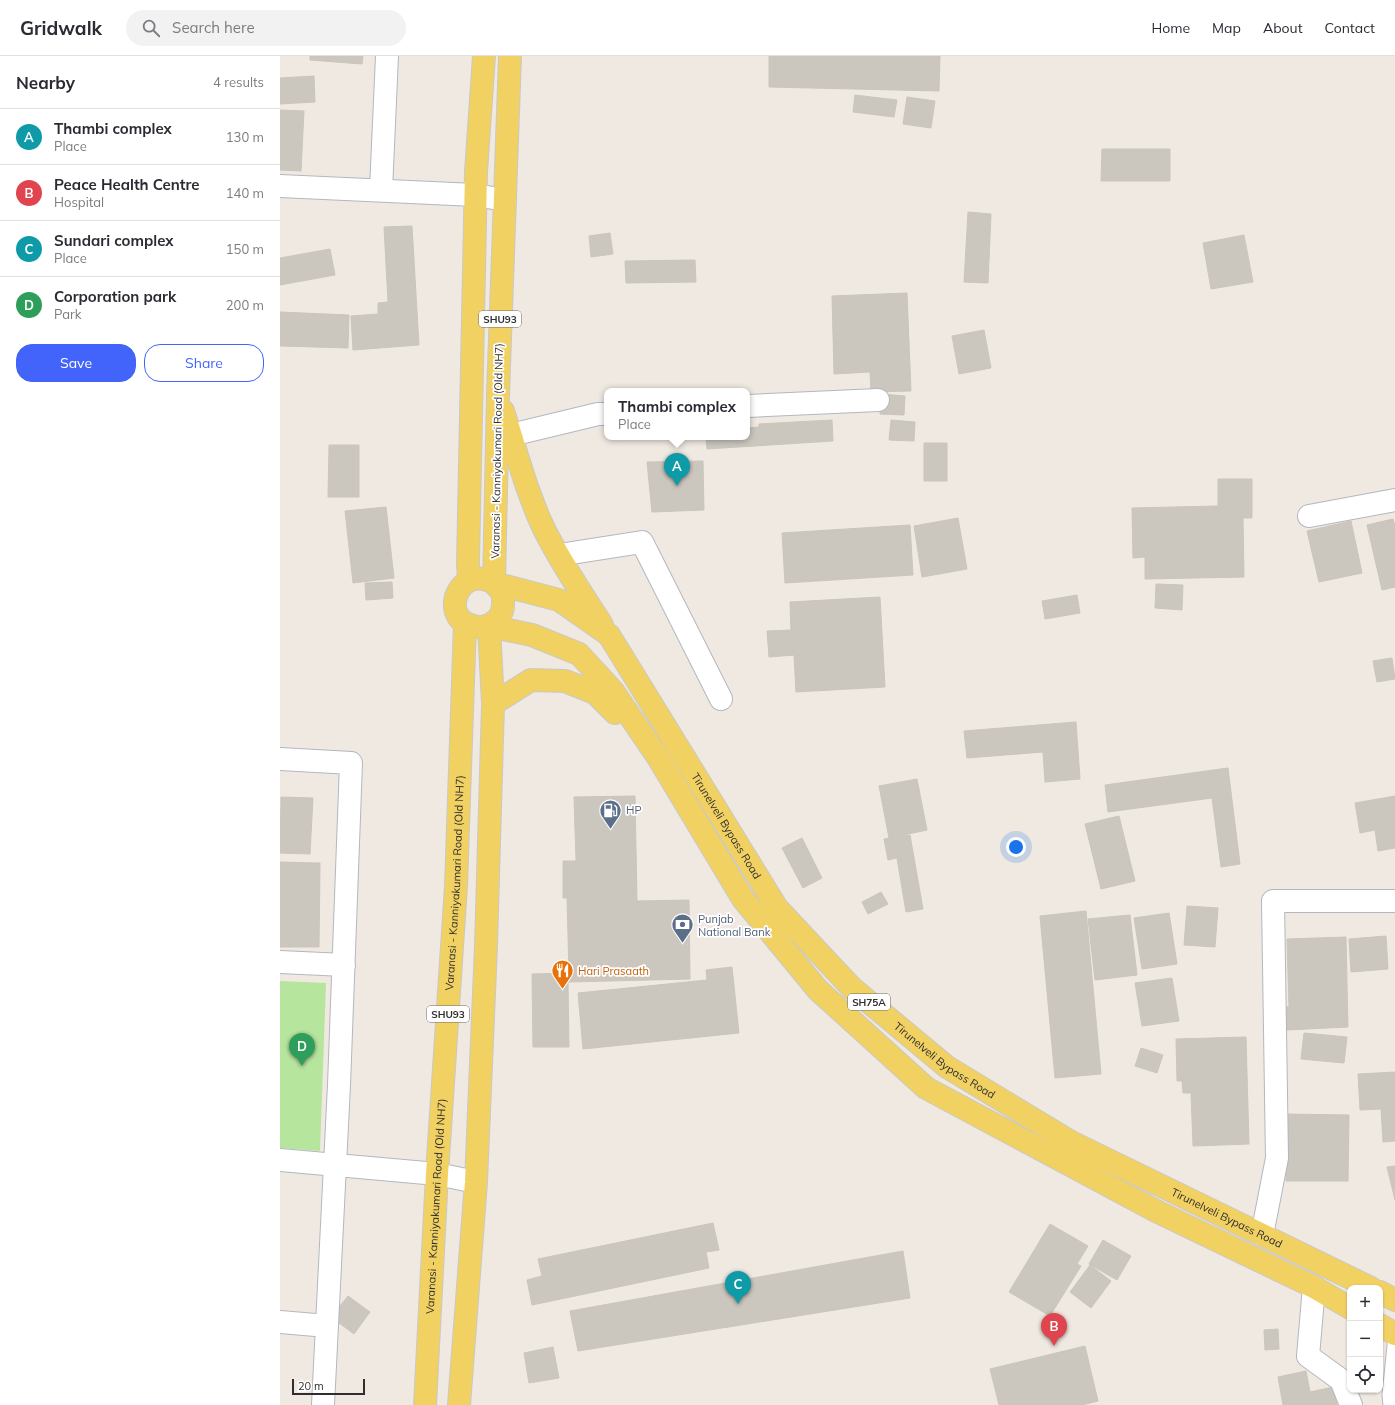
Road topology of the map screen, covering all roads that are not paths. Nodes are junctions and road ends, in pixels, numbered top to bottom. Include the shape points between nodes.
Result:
1 (387, 56) edge
2 (484, 56) edge
3 (510, 56) edge
4 (280, 186) edge
5 (381, 190) junction
6 (475, 195) junction
7 (505, 200) junction
8 (498, 395) junction
9 (878, 400) dead end
10 (750, 406) edge
11 (604, 414) edge
12 (511, 435) junction
13 (1395, 500) edge
14 (1309, 516) dead end
15 (559, 555) junction
16 (469, 580) junction
17 (494, 583) junction
18 (465, 623) junction
19 (489, 626) junction
20 (609, 635) junction
21 (721, 699) dead end
22 (493, 704) junction
23 (648, 744) junction
24 (280, 759) edge
25 (1395, 901) edge
26 (280, 962) edge
27 (344, 965) junction
28 (1082, 1159) junction
29 (280, 1160) edge
30 (335, 1164) junction
31 (437, 1174) junction
32 (476, 1182) junction
33 (1262, 1235) junction
34 (1365, 1285) edge
35 (1314, 1287) junction
36 (1383, 1294) edge
37 (1395, 1300) edge
38 (1347, 1306) edge
39 (280, 1322) edge
40 (327, 1326) junction
41 (1383, 1327) edge
42 (1395, 1335) edge
43 (323, 1405) edge
44 (425, 1405) edge
45 (460, 1405) edge
46 (1351, 1405) edge
47 (1390, 1405) edge

1 - 5 street
2 - 6 main road, SHU93
3 - 7 main road, Varanasi - Kanniyakumari Road (Old NH7) / SHU93
4 - 5 street
5 - 6 street
6 - 7 street
6 - 16 main road, SHU93
7 - 8 main road, Varanasi - Kanniyakumari Road (Old NH7) / SHU93
8 - 12 main road
8 - 17 main road, Varanasi - Kanniyakumari Road (Old NH7) / SHU93
9 - 10 street
11 - 12 street
12 - 15 main road via 525,482 544,528
13 - 14 street
15 - 20 main road
15 - 21 street via 642,542
16 - 17 main road via 482,578
16 - 18 main road via 460,587 454,600 457,615
17 - 19 main road, Varanasi - Kanniyakumari Road (Old NH7) / SHU93 via 502,593 503,608 498,620
17 - 20 main road, Tirunelveli Bypass Road / SH75A via 559,600
18 - 19 main road via 478,628
18 - 31 main road, Varanasi - Kanniyakumari Road (Old NH7) / SHU93 via 456,886
19 - 22 main road, SHU93
19 - 23 main road, Tirunelveli Bypass Road / SH75A via 532,635 579,654 613,691
20 - 28 main road, Tirunelveli Bypass Road / SH75A via 776,908 852,988 947,1067 1071,1142
22 - 23 main road via 531,680 565,681 595,693
22 - 32 main road, SHU93
23 - 28 main road, Tirunelveli Bypass Road / SH75A via 743,899 818,990 926,1088
24 - 27 street via 352,763
25 - 33 street via 1273,901 1277,1158
26 - 27 street
27 - 30 street
28 - 33 main road, Tirunelveli Bypass Road / SH75A
28 - 35 main road, Tirunelveli Bypass Road / SH75A via 1156,1211
29 - 30 street
30 - 31 street
30 - 40 street
31 - 32 street
31 - 44 main road, Varanasi - Kanniyakumari Road (Old NH7) / SHU93
32 - 45 main road, SHU93
33 - 34 main road, Tirunelveli Bypass Road / SH75A
35 - 38 main road, Tirunelveli Bypass Road / SH75A
35 - 46 street via 1308,1356 1341,1380
36 - 37 main road
39 - 40 street
40 - 43 street
41 - 42 main road
42 - 47 lane

